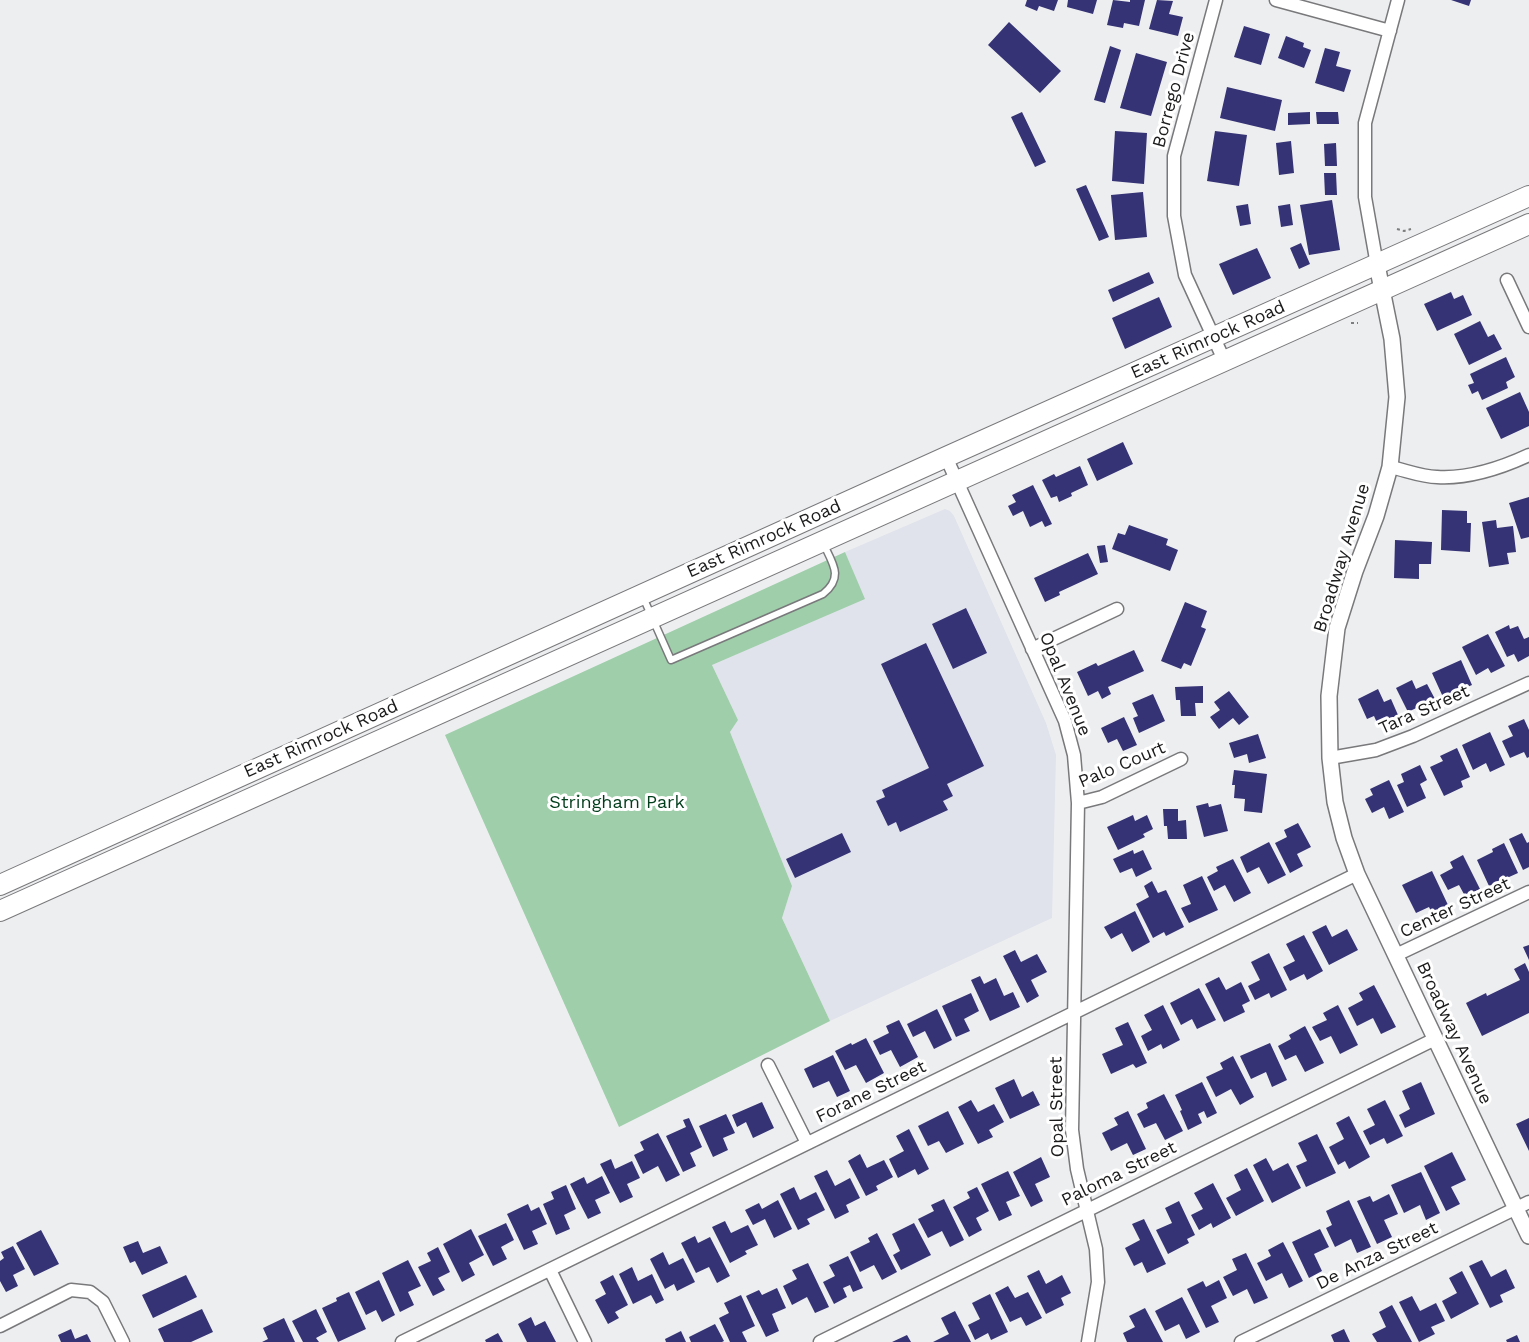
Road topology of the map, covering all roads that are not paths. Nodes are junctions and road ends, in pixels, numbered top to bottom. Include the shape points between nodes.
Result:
1 (1216, 0) edge
2 (1276, 0) edge
3 (1398, 0) edge
4 (1390, 31) junction
5 (1529, 196) edge
6 (1529, 224) edge
7 (1377, 265) junction
8 (1507, 280) dead end
9 (1382, 290) junction
10 (1529, 327) edge
11 (1213, 338) junction
12 (1224, 360) junction
13 (1529, 455) edge
14 (946, 457) junction
15 (1390, 467) junction
16 (957, 481) junction
17 (823, 542) junction
18 (642, 594) junction
19 (1117, 609) dead end
20 (653, 618) junction
21 (1032, 649) junction
22 (1529, 683) edge
23 (1330, 758) junction
24 (1181, 759) dead end
25 (1078, 804) junction
26 (1357, 874) junction
27 (0, 885) edge
28 (1529, 892) edge
29 (0, 911) edge
30 (1396, 955) junction
31 (1074, 1013) junction
32 (1435, 1039) junction
33 (768, 1065) dead end
34 (807, 1143) junction
35 (1522, 1205) edge
36 (1087, 1210) junction
37 (1529, 1236) edge
38 (550, 1270) junction
39 (0, 1326) edge
40 (123, 1342) edge
41 (402, 1342) edge
42 (585, 1342) edge
43 (820, 1342) edge
44 (1088, 1342) edge
45 (1241, 1342) edge

1 - 11 street, Borrego Drive via 1174,156 1174,216 1179,249 1185,275
2 - 4 street
3 - 4 street, Broadway Avenue
4 - 7 street, Broadway Avenue via 1365,123 1365,197
5 - 7 main road, East Rimrock Road
6 - 9 main road, East Rimrock Road
7 - 9 street, Broadway Avenue
7 - 11 main road, East Rimrock Road
8 - 10 street
9 - 12 main road, East Rimrock Road
9 - 15 street, Broadway Avenue via 1392,339 1397,398
11 - 12 street, Borrego Drive
11 - 14 main road, East Rimrock Road
12 - 16 main road, East Rimrock Road
13 - 15 street via 1504,466 1446,477
14 - 16 street, Opal Avenue
14 - 18 main road, East Rimrock Road
15 - 23 street, Broadway Avenue via 1337,628 1329,696
16 - 17 main road, East Rimrock Road
16 - 21 street, Opal Avenue
17 - 20 main road, East Rimrock Road
17 - 20 lane via 836,571 830,589 823,594 671,660
18 - 20 lane
18 - 27 main road, East Rimrock Road
19 - 21 street
20 - 29 main road, East Rimrock Road
21 - 25 street, Opal Avenue via 1065,721 1074,755
22 - 23 street, Tara Street via 1376,750
23 - 26 street, Broadway Avenue via 1337,811
24 - 25 street, Palo Court via 1102,797
25 - 31 street, Opal Avenue
26 - 30 street, Broadway Avenue
26 - 31 street, Forane Street
28 - 30 street, Center Street
30 - 32 street, Broadway Avenue
31 - 34 street, Forane Street
31 - 36 street, Opal Street via 1072,1130
32 - 35 street, Broadway Avenue
32 - 36 street, Paloma Street
33 - 34 street
34 - 38 street, Forane Street
35 - 37 street, Broadway Avenue
35 - 45 street, De Anza Street
36 - 43 street, Paloma Street
36 - 44 street, Opal Street via 1098,1281
38 - 41 street, Forane Street
38 - 42 street
39 - 40 street via 71,1290 90,1292 104,1302

